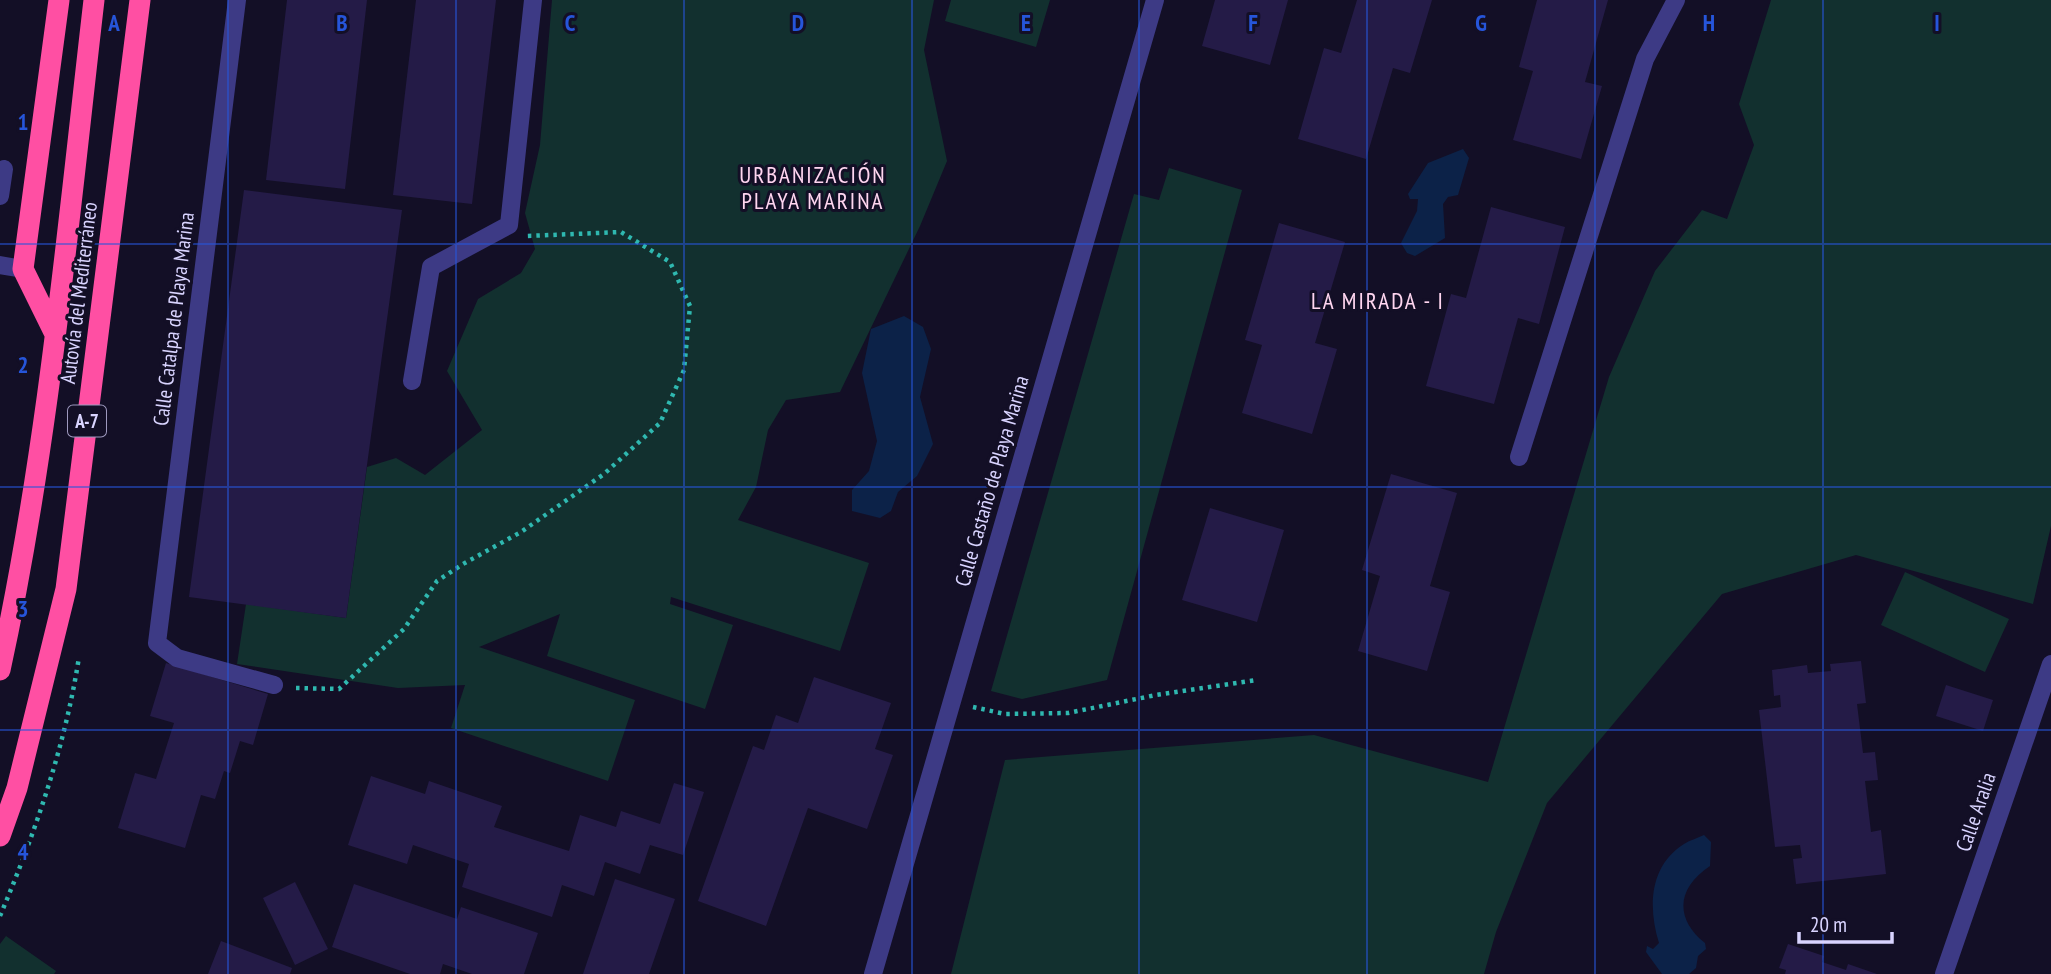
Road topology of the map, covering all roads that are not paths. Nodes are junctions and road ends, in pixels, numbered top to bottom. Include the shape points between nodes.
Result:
1 (59, 0) edge
2 (94, 0) edge
3 (140, 0) edge
4 (237, 0) edge
5 (533, 0) edge
6 (1155, 0) edge
7 (1676, 0) edge
8 (4, 169) dead end
9 (0, 196) edge
10 (0, 265) edge
11 (23, 269) junction
12 (55, 334) junction
13 (412, 381) dead end
14 (1520, 457) dead end
15 (2051, 664) edge
16 (0, 670) edge
17 (274, 685) road end
18 (0, 836) edge
19 (1955, 943) junction
20 (873, 974) edge
21 (1944, 974) edge
22 (1955, 974) edge

1 - 11 highway
2 - 12 highway, Autovía del Mediterráneo / A-7
3 - 18 highway, Autovía del Mediterráneo / A-7 via 66,589 17,788
4 - 17 street, Calle Catalpa de Playa Marina via 157,643 177,657
5 - 13 street via 509,225 431,267
6 - 20 street, Calle Castaño de Playa Marina
7 - 14 street via 1645,59
8 - 9 street
10 - 11 street
11 - 12 highway
12 - 16 highway, Autovía del Mediterráneo / A-7 via 20,577
15 - 19 street, Calle Aralia
19 - 21 street, Calle Aralia
19 - 22 street

